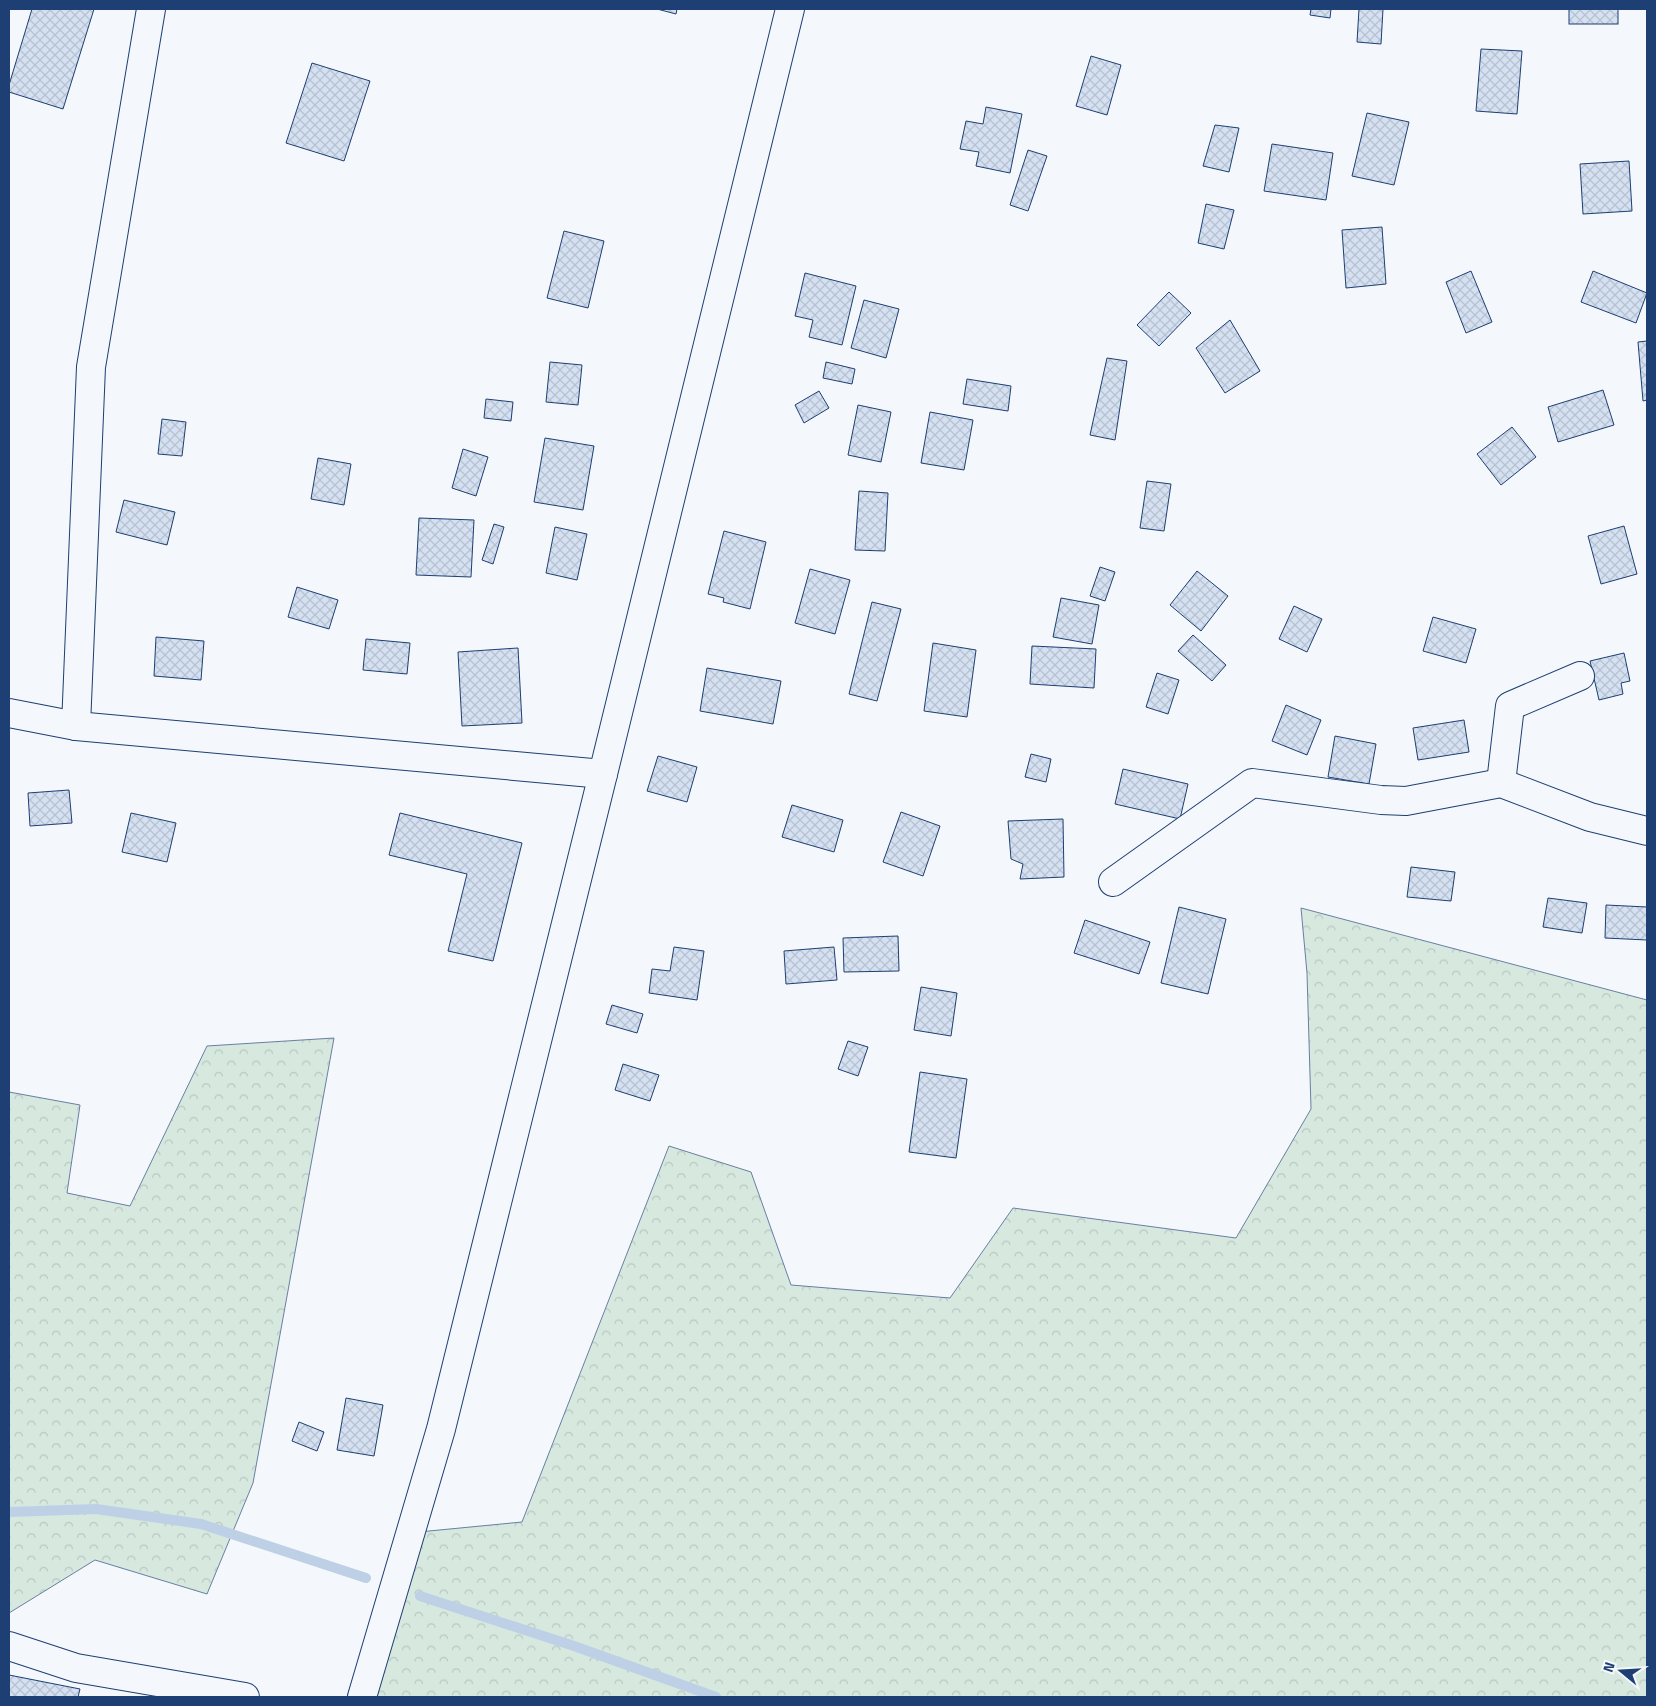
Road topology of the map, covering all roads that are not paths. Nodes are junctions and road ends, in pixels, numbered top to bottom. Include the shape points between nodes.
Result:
1 (151, 9) edge
2 (790, 9) edge
3 (1580, 676) dead end
4 (9, 713) edge
5 (76, 726) junction
6 (603, 774) junction
7 (1501, 783) junction
8 (1647, 831) edge
9 (1113, 882) dead end
10 (9, 1646) edge
11 (244, 1697) edge
12 (362, 1697) edge

1 - 5 street via 91,367
2 - 6 street
3 - 7 street via 1510,706
4 - 5 street
5 - 6 street
6 - 12 street via 441,1429
7 - 8 street via 1590,817
7 - 9 street via 1406,800 1381,800 1252,783
10 - 11 street via 76,1668

